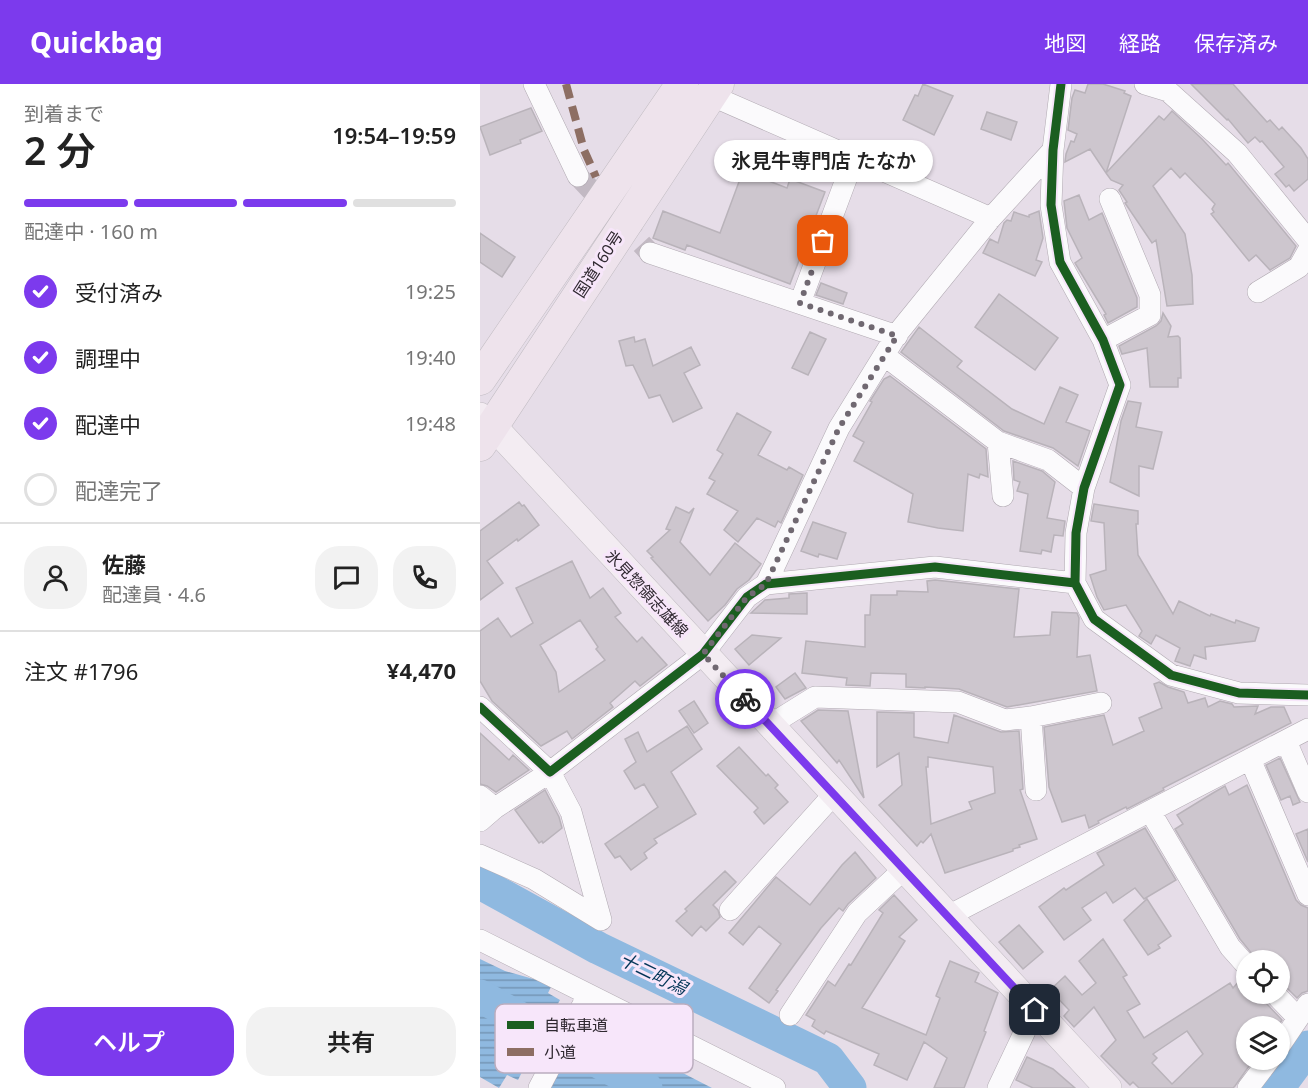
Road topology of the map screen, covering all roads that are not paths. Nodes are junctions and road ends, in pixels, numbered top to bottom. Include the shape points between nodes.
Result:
1 (534, 84) edge
2 (1061, 84) edge
3 (1145, 84) edge
4 (703, 88) edge
5 (1053, 150) junction
6 (854, 158) junction
7 (578, 177) tunnel mouth
8 (1110, 199) dead end
9 (991, 218) junction
10 (1308, 240) edge
11 (1308, 250) edge
12 (650, 253) tunnel mouth
13 (1258, 292) dead end
14 (800, 303) junction
15 (897, 336) junction
16 (1102, 340) junction
17 (885, 356) junction
18 (480, 379) edge
19 (484, 429) edge
20 (998, 442) junction
21 (1084, 488) junction
22 (1003, 496) dead end
23 (1075, 583) junction
24 (766, 584) junction
25 (703, 654) junction
26 (1308, 695) edge
27 (1101, 703) dead end
28 (480, 707) edge
29 (1031, 717) junction
30 (770, 725) junction
31 (1308, 729) edge
32 (1286, 741) junction
33 (1250, 759) junction
34 (550, 772) junction
35 (1036, 790) dead end
36 (1308, 792) edge
37 (834, 794) junction
38 (485, 808) edge
39 (1150, 811) junction
40 (480, 855) edge
41 (904, 869) junction
42 (1308, 895) edge
43 (730, 910) dead end
44 (948, 916) junction
45 (480, 940) edge
46 (1236, 953) edge
47 (588, 994) junction
48 (1290, 1003) edge
49 (583, 1004) edge
50 (609, 1004) edge
51 (1035, 1010) junction
52 (1303, 1011) edge
53 (790, 1015) dead end
54 (1290, 1030) edge
55 (693, 1045) edge
56 (1262, 1070) edge
57 (547, 1073) edge
58 (539, 1088) edge
59 (775, 1088) edge
60 (998, 1088) edge
61 (1108, 1088) edge
62 (1248, 1088) edge

1 - 7 street
2 - 5 street
3 - 10 street via 1168,91 1237,153
4 - 6 street
4 - 18 highway, 国道160号
4 - 19 highway, 国道160号
5 - 9 street
5 - 16 street via 1051,205 1060,262
6 - 9 street
6 - 14 street
8 - 16 street via 1150,295 1150,315
9 - 15 street
11 - 13 street via 1299,267
12 - 14 street
14 - 15 street
15 - 17 street
16 - 21 street via 1120,385
17 - 20 street
17 - 24 street via 839,428
19 - 25 main road, 氷見惣領志雄線
20 - 21 street via 1048,460
20 - 22 street
21 - 23 street via 1076,533
23 - 24 street via 935,567
23 - 26 street via 1094,619 1170,675 1239,693
24 - 25 street via 747,597
25 - 30 main road, 氷見惣領志雄線
25 - 34 street
27 - 29 street
28 - 34 street
29 - 30 street via 1005,720 958,702 815,697
29 - 35 street
30 - 37 main road, 氷見惣領志雄線
31 - 32 street
32 - 33 street
32 - 36 street
33 - 39 street
33 - 42 street
34 - 38 street
34 - 40 street via 571,812 601,920 534,879
37 - 41 main road, 氷見惣領志雄線
37 - 43 street
39 - 44 street
39 - 46 street
41 - 44 main road, 氷見惣領志雄線
41 - 53 street via 857,913
44 - 51 main road, 氷見惣領志雄線
45 - 47 street
47 - 49 street
47 - 50 street
48 - 52 street
51 - 60 street
51 - 61 main road, 氷見惣領志雄線
52 - 54 street
55 - 59 street
56 - 62 street
57 - 58 street

